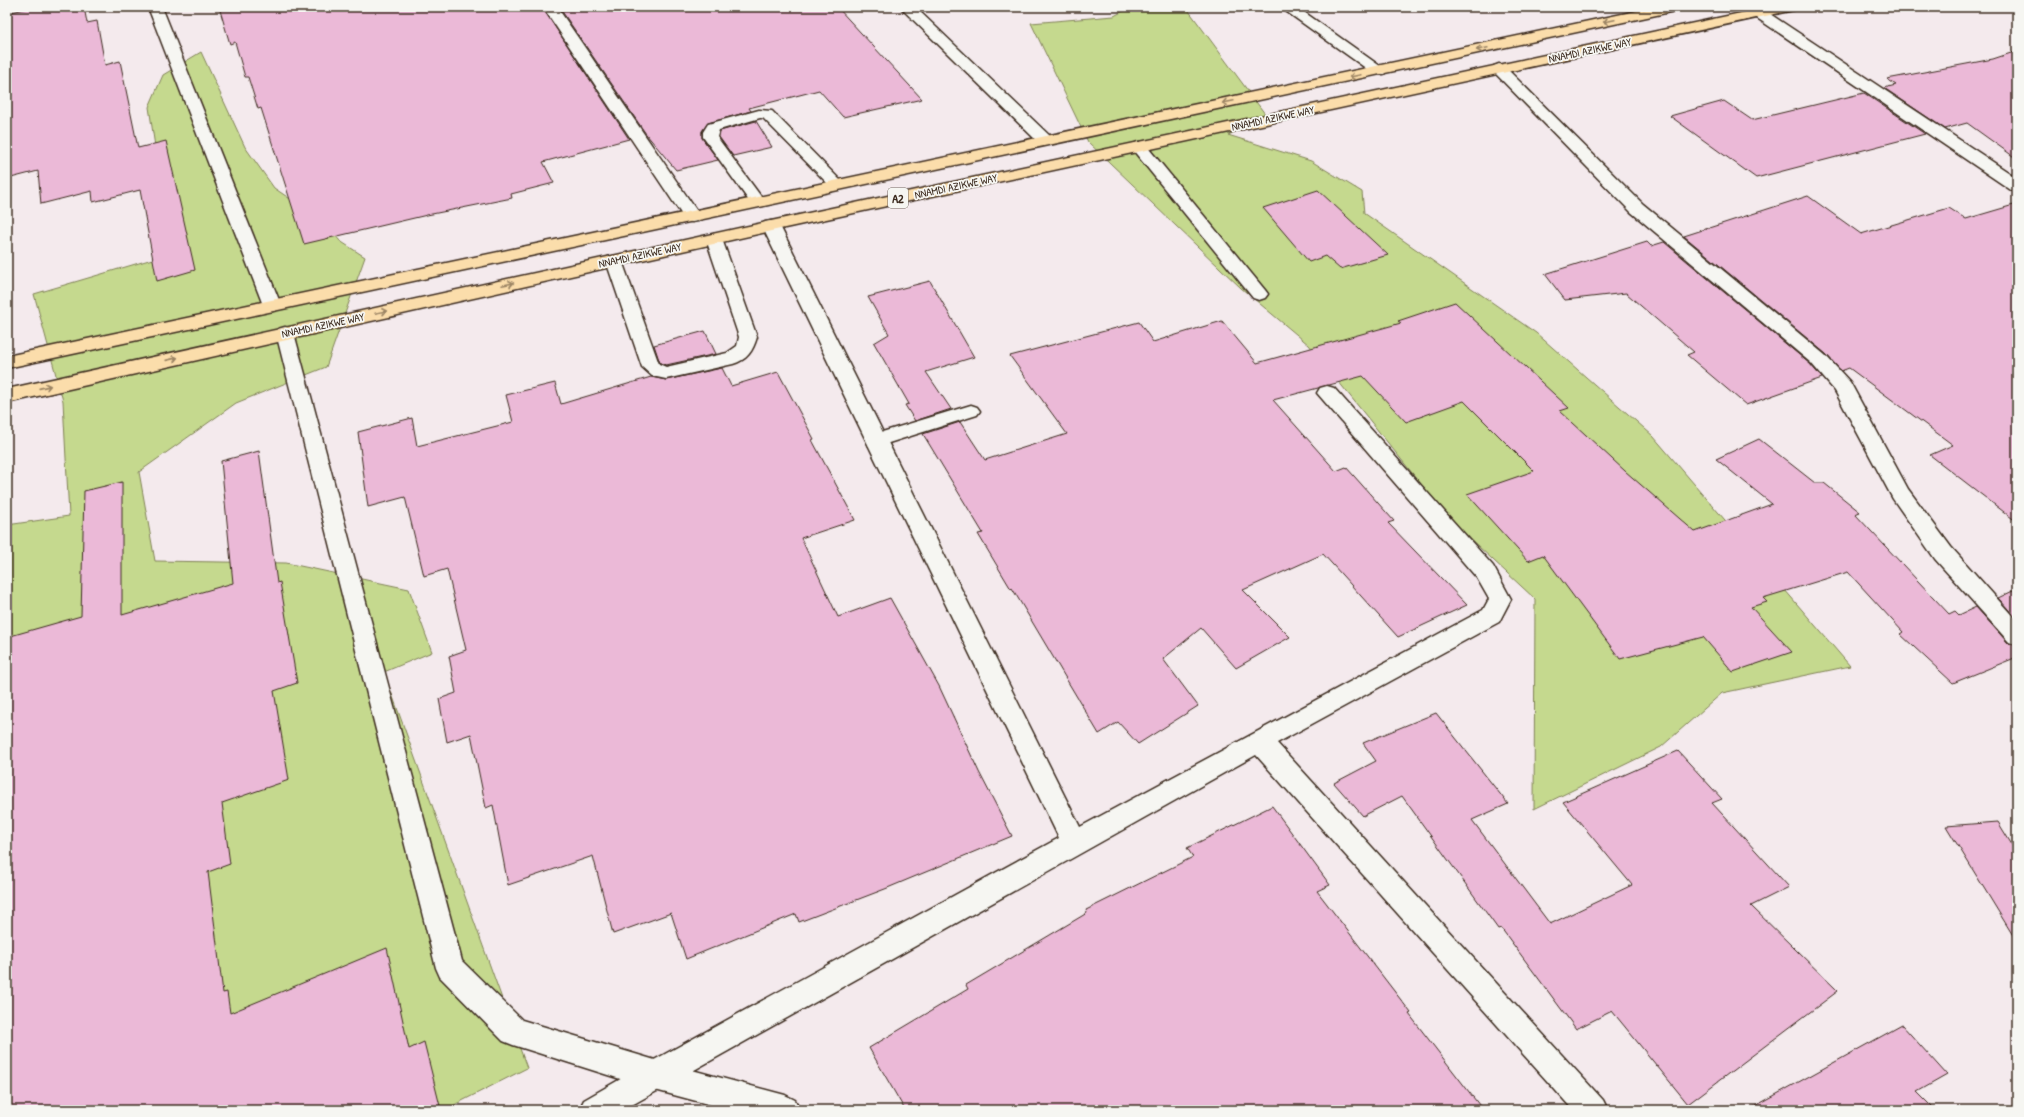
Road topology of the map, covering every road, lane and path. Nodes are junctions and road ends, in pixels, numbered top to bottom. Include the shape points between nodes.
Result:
1 (155, 7) edge
2 (550, 7) edge
3 (907, 7) edge
4 (1287, 7) edge
5 (1675, 7) edge
6 (1789, 7) edge
7 (1654, 9) edge
8 (1759, 13) junction
9 (1499, 69) junction
10 (1379, 71) junction
11 (1045, 140) junction
12 (1138, 147) junction
13 (836, 185) junction
14 (2017, 186) edge
15 (757, 202) junction
16 (692, 216) junction
17 (771, 226) junction
18 (714, 238) junction
19 (614, 261) junction
20 (1259, 294) dead end
21 (272, 305) junction
22 (285, 333) junction
23 (7, 362) edge
24 (1327, 393) dead end
25 (7, 396) edge
26 (971, 411) dead end
27 (876, 440) junction
28 (2017, 636) edge
29 (1259, 741) junction
30 (1074, 842) junction
31 (655, 1075) junction
32 (594, 1110) edge
33 (785, 1110) edge
34 (1593, 1110) edge

1 - 21 street
2 - 16 street
3 - 11 street
4 - 10 street
5 - 7 highway, NNAMDI AZIKWE WAY / A2
6 - 8 highway, NNAMDI AZIKWE WAY / A2
7 -> 10 highway, NNAMDI AZIKWE WAY / A2
8 - 9 highway, NNAMDI AZIKWE WAY / A2
8 - 14 street
9 - 12 highway, NNAMDI AZIKWE WAY / A2
9 - 28 street via 1637,208 1818,359 1843,387 1900,494 1943,553
10 -> 11 highway, NNAMDI AZIKWE WAY / A2
11 - 13 highway, NNAMDI AZIKWE WAY / A2
12 - 17 highway, NNAMDI AZIKWE WAY / A2
12 - 20 street
13 - 15 highway, NNAMDI AZIKWE WAY / A2
13 - 15 lane via 767,114 713,127 710,137
15 - 16 highway, NNAMDI AZIKWE WAY / A2
16 - 21 highway, NNAMDI AZIKWE WAY / A2
17 - 18 highway, NNAMDI AZIKWE WAY / A2
17 - 27 street
18 - 19 highway, NNAMDI AZIKWE WAY / A2
18 - 19 lane via 748,337 745,349 733,358 674,371 658,372 651,367
22 -> 19 highway, NNAMDI AZIKWE WAY / A2
21 - 23 highway, NNAMDI AZIKWE WAY / A2
25 -> 22 highway, NNAMDI AZIKWE WAY / A2
22 - 31 street via 450,968 513,1031
24 - 29 street via 1485,572 1500,599 1491,616
26 - 27 lane
27 - 30 street
29 - 30 street
29 - 34 street
30 - 31 street
31 - 32 street
31 - 33 street

